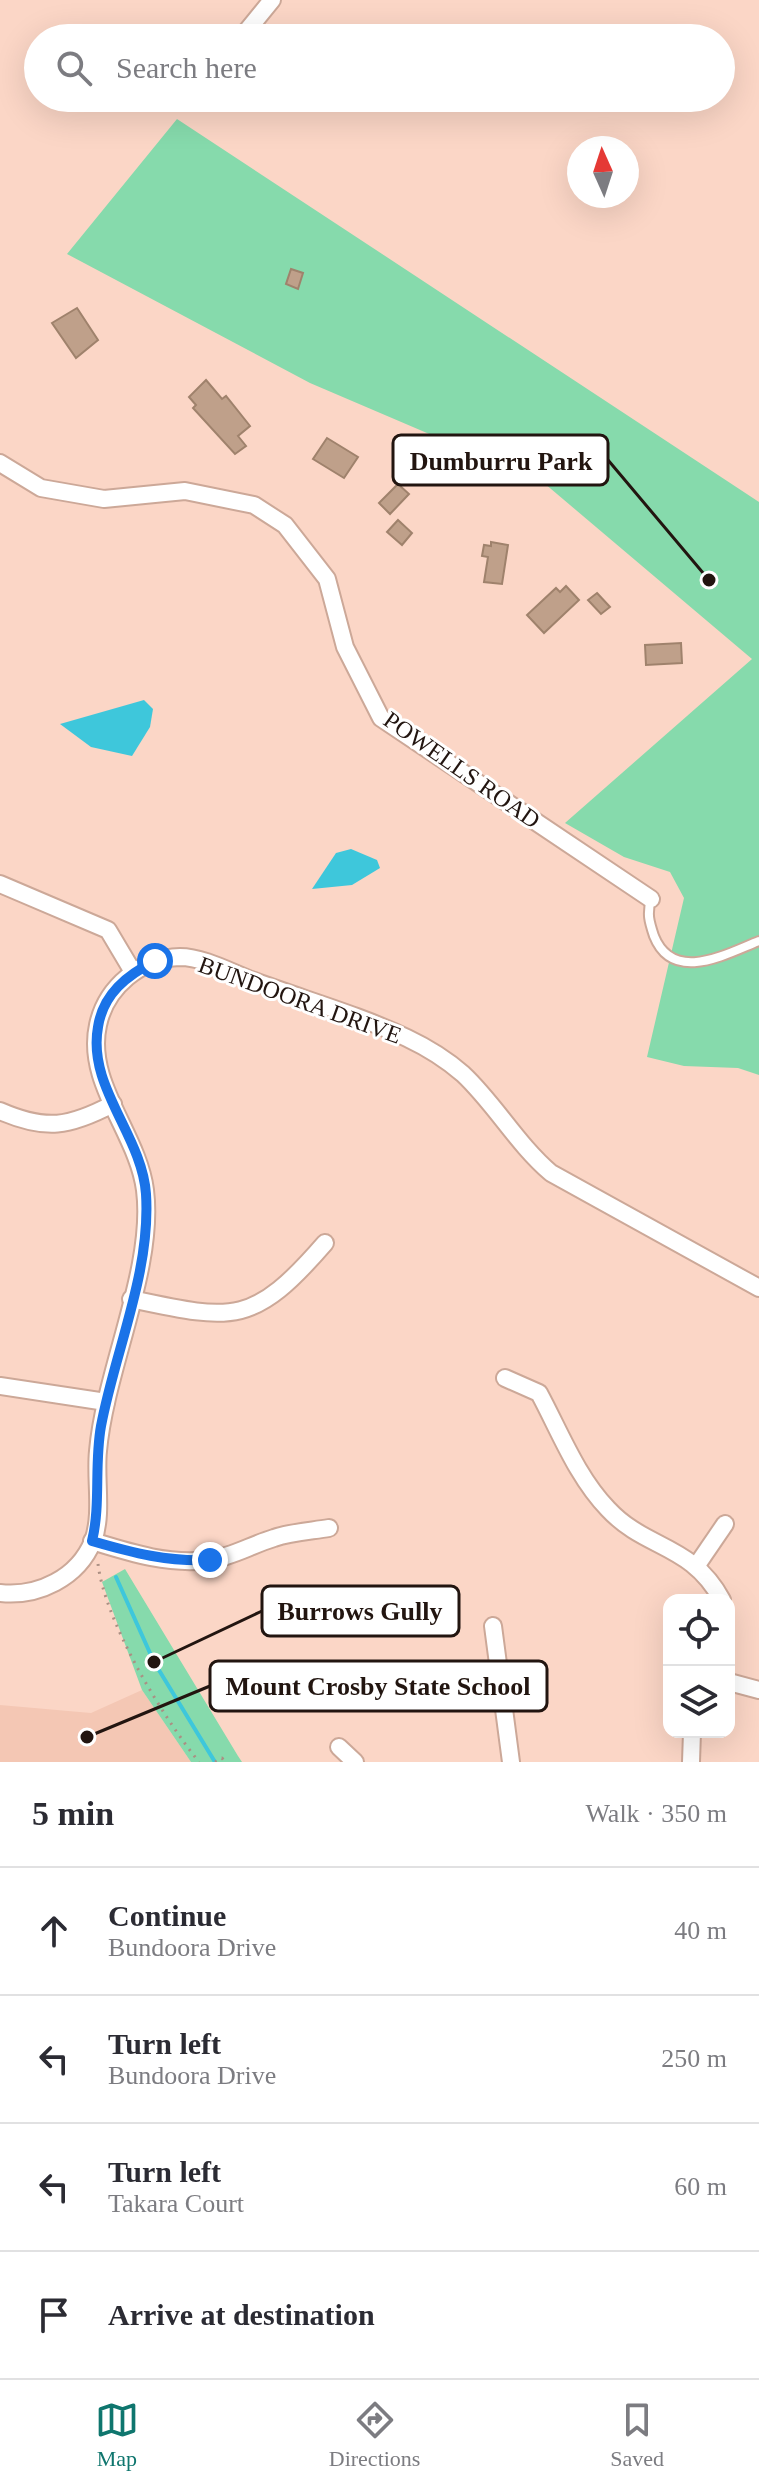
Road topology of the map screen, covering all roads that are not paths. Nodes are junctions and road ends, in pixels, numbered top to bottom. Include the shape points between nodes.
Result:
1 (272, 0) edge
2 (252, 24) edge
3 (0, 463) edge
4 (0, 884) edge
5 (651, 899) joint
6 (759, 941) edge
7 (133, 972) junction
8 (113, 1104) junction
9 (0, 1111) edge
10 (325, 1243) dead end
11 (759, 1288) edge
12 (131, 1299) junction
13 (505, 1378) dead end
14 (0, 1386) edge
15 (106, 1402) junction
16 (725, 1524) dead end
17 (329, 1528) dead end
18 (92, 1541) junction
19 (697, 1565) junction
20 (0, 1593) edge
21 (718, 1594) edge
22 (493, 1626) dead end
23 (735, 1684) edge
24 (759, 1690) edge
25 (692, 1738) edge
26 (339, 1747) dead end
27 (355, 1762) edge
28 (511, 1762) edge
29 (691, 1762) edge

1 - 2 street
3 - 5 street, POWELLS ROAD via 41,488 104,499 185,491 254,505 285,525 327,579 345,647 381,718
4 - 7 street via 108,930
5 - 6 lane via 647,915 657,943 688,964
7 - 8 street via 107,1001 98,1024 96,1046
7 - 11 street, BUNDOORA DRIVE via 155,961 194,959 407,1038 463,1075 525,1151 551,1173
8 - 9 street via 51,1126
8 - 12 street via 139,1155 146,1192 146,1232
10 - 12 street via 278,1292 244,1311 202,1314
12 - 15 street
13 - 19 street via 539,1393 587,1484 610,1512
14 - 15 street
15 - 18 street
16 - 19 street
17 - 18 street via 275,1537 210,1560 144,1556
18 - 20 street via 56,1583 33,1593
19 - 21 street
22 - 28 street
23 - 24 street
25 - 29 street
26 - 27 street

